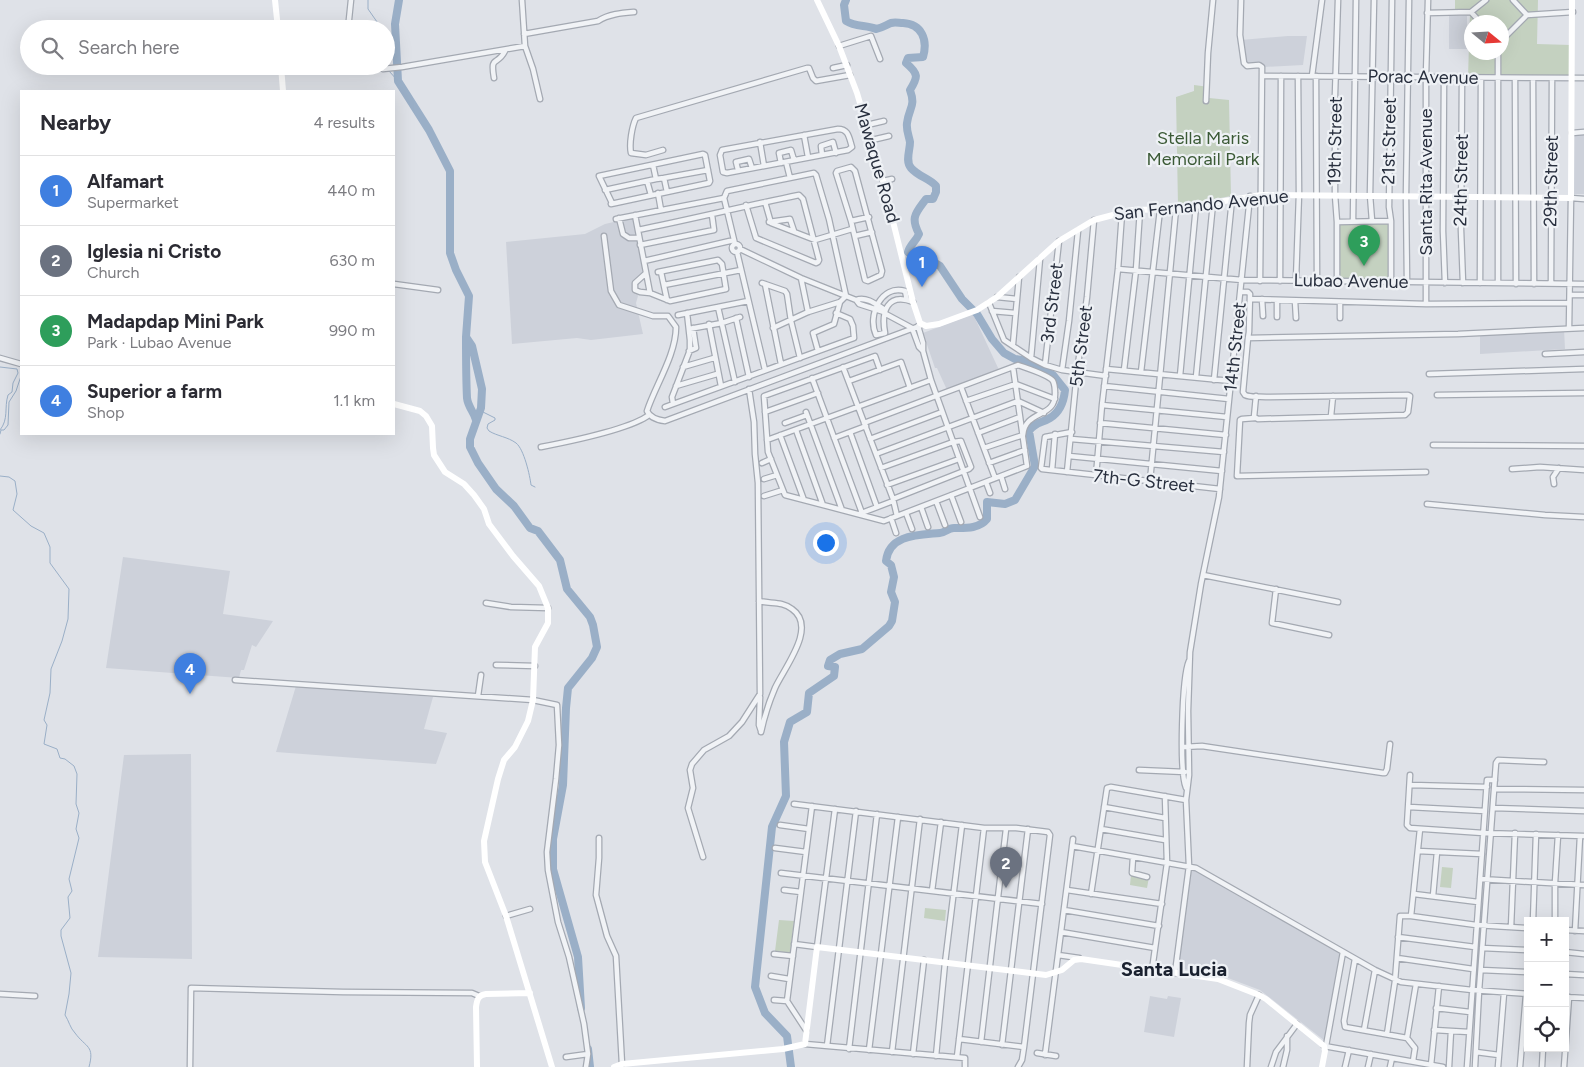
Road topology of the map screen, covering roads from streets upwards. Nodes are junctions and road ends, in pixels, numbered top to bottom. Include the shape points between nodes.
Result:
1 (276, 0) edge
2 (351, 0) edge
3 (522, 0) edge
4 (817, 0) edge
5 (1213, 0) edge
6 (1241, 0) edge
7 (1322, 0) edge
8 (1338, 0) edge
9 (1356, 0) edge
10 (1374, 0) edge
11 (1392, 0) edge
12 (1409, 0) edge
13 (1428, 0) edge
14 (1486, 0) edge
15 (1513, 0) edge
16 (1572, 0) edge
17 (634, 12) dead end
18 (1471, 12) junction
19 (1572, 12) junction
20 (1427, 13) junction
21 (1474, 15) edge
22 (1527, 15) junction
23 (277, 20) edge
24 (349, 20) edge
25 (1509, 33) edge
26 (524, 34) junction
27 (525, 46) junction
28 (839, 46) junction
29 (505, 51) junction
30 (880, 59) dead end
31 (1498, 60) edge
32 (847, 65) junction
33 (395, 67) edge
34 (833, 68) dead end
35 (282, 75) edge
36 (850, 75) junction
37 (1262, 76) junction
38 (1281, 76) junction
39 (1298, 76) junction
40 (1314, 76) junction
41 (1337, 76) junction
42 (1373, 76) junction
43 (1390, 76) junction
44 (1426, 76) junction
45 (1354, 77) junction
46 (1408, 77) junction
47 (1444, 77) junction
48 (494, 78) dead end
49 (1462, 78) junction
50 (1481, 78) junction
51 (1498, 78) junction
52 (1516, 78) junction
53 (1584, 78) edge
54 (1533, 79) junction
55 (1552, 79) junction
56 (1572, 79) junction
57 (283, 90) edge
58 (540, 99) dead end
59 (1206, 101) dead end
60 (884, 120) dead end
61 (867, 124) junction
62 (1584, 132) edge
63 (1572, 133) junction
64 (804, 135) junction
65 (889, 136) dead end
66 (872, 140) junction
67 (760, 142) junction
68 (663, 150) dead end
69 (836, 153) junction
70 (822, 155) junction
71 (808, 157) junction
72 (794, 160) junction
73 (786, 162) junction
74 (781, 163) junction
75 (653, 165) junction
76 (764, 166) junction
77 (752, 168) junction
78 (708, 170) junction
79 (738, 170) junction
80 (664, 178) junction
81 (790, 178) junction
82 (656, 179) junction
83 (892, 179) dead end
84 (883, 180) junction
85 (647, 181) junction
86 (605, 190) junction
87 (667, 192) junction
88 (658, 194) junction
89 (1299, 194) junction
90 (1317, 194) junction
91 (650, 195) junction
92 (1261, 195) junction
93 (1281, 195) junction
94 (1334, 195) junction
95 (1352, 195) junction
96 (1250, 196) junction
97 (1370, 196) junction
98 (1389, 196) junction
99 (1406, 196) junction
100 (1426, 196) junction
101 (1444, 196) junction
102 (1550, 196) junction
103 (1462, 197) junction
104 (1480, 197) junction
105 (1498, 197) junction
106 (1516, 197) junction
107 (1534, 197) junction
108 (724, 198) junction
109 (1572, 198) junction
110 (1584, 198) edge
111 (1232, 199) junction
112 (765, 202) junction
113 (1213, 203) junction
114 (746, 205) junction
115 (1196, 206) junction
116 (1176, 209) junction
117 (662, 210) junction
118 (1140, 210) junction
119 (1160, 210) junction
120 (728, 211) junction
121 (1122, 213) junction
122 (712, 215) junction
123 (635, 216) junction
124 (869, 217) junction
125 (1094, 220) junction
126 (1391, 220) junction
127 (851, 221) junction
128 (1353, 221) junction
129 (1372, 221) junction
130 (769, 222) junction
131 (1337, 222) junction
132 (852, 229) junction
133 (638, 230) junction
134 (794, 231) junction
135 (1078, 231) junction
136 (872, 232) junction
137 (833, 235) junction
138 (604, 236) dead end
139 (855, 236) junction
140 (639, 238) junction
141 (815, 240) junction
142 (1059, 241) junction
143 (735, 242) junction
144 (640, 245) junction
145 (738, 250) junction
146 (1040, 259) junction
147 (644, 261) junction
148 (1118, 269) junction
149 (741, 270) junction
150 (1136, 270) junction
151 (1153, 272) junction
152 (724, 273) junction
153 (645, 274) junction
154 (1170, 274) junction
155 (1188, 275) junction
156 (1019, 277) junction
157 (801, 278) junction
158 (1206, 278) junction
159 (1224, 279) junction
160 (1242, 280) junction
161 (1260, 280) junction
162 (1296, 280) junction
163 (1280, 281) junction
164 (1337, 281) junction
165 (1317, 282) junction
166 (1391, 282) junction
167 (1408, 282) junction
168 (1426, 282) junction
169 (1445, 283) junction
170 (1463, 283) junction
171 (1480, 283) junction
172 (1498, 283) junction
173 (1551, 283) junction
174 (1571, 283) junction
175 (395, 284) edge
176 (1516, 284) junction
177 (1534, 284) junction
178 (1584, 284) edge
179 (664, 285) junction
180 (438, 290) dead end
181 (1240, 292) junction
182 (650, 293) junction
183 (1570, 294) junction
184 (1584, 295) edge
185 (846, 296) junction
186 (997, 297) junction
187 (1017, 299) junction
188 (1262, 299) junction
189 (667, 300) junction
190 (1250, 300) junction
191 (1277, 300) junction
192 (748, 301) junction
193 (910, 301) junction
194 (1295, 301) junction
195 (840, 302) junction
196 (1340, 302) junction
197 (989, 303) junction
198 (1569, 303) junction
199 (1426, 304) junction
200 (718, 307) junction
201 (876, 307) junction
202 (992, 311) junction
203 (808, 312) junction
204 (884, 312) junction
205 (687, 313) junction
206 (836, 313) junction
207 (1015, 313) junction
208 (678, 315) dead end
209 (1263, 316) dead end
210 (1277, 316) dead end
211 (1296, 318) dead end
212 (1340, 318) dead end
213 (791, 321) junction
214 (722, 323) junction
215 (709, 324) junction
216 (919, 327) junction
217 (691, 328) junction
218 (773, 328) junction
219 (1569, 328) junction
220 (1584, 328) edge
221 (885, 336) junction
222 (1248, 338) junction
223 (1013, 344) junction
224 (818, 351) junction
225 (1584, 352) edge
226 (1545, 354) dead end
227 (0, 358) edge
228 (714, 358) junction
229 (800, 358) junction
230 (1031, 358) junction
231 (20, 364) edge
232 (781, 364) junction
233 (1044, 365) junction
234 (683, 367) junction
235 (844, 367) junction
236 (1013, 367) junction
237 (1106, 368) junction
238 (1584, 369) edge
239 (765, 370) junction
240 (880, 370) junction
241 (1062, 370) junction
242 (1124, 370) junction
243 (1077, 372) junction
244 (1142, 372) junction
245 (717, 374) junction
246 (1160, 374) junction
247 (1429, 374) dead end
248 (1106, 376) junction
249 (1180, 376) junction
250 (750, 377) junction
251 (812, 378) junction
252 (1196, 378) junction
253 (931, 380) junction
254 (1214, 380) junction
255 (1231, 381) junction
256 (735, 382) junction
257 (850, 382) junction
258 (1015, 384) junction
259 (676, 386) junction
260 (721, 386) junction
261 (1104, 386) junction
262 (961, 387) junction
263 (910, 388) junction
264 (749, 389) junction
265 (1158, 392) junction
266 (818, 393) junction
267 (1584, 393) edge
268 (1438, 395) dead end
269 (936, 396) junction
270 (1256, 396) junction
271 (1333, 396) junction
272 (1055, 399) junction
273 (1229, 399) junction
274 (966, 401) junction
275 (1018, 401) junction
276 (395, 404) edge
277 (673, 404) junction
278 (1102, 405) junction
279 (665, 407) dead end
280 (859, 407) junction
281 (1157, 410) junction
282 (765, 412) junction
283 (942, 412) junction
284 (1044, 413) junction
285 (649, 415) junction
286 (1331, 416) junction
287 (1020, 417) junction
288 (1227, 417) junction
289 (827, 418) junction
290 (972, 418) junction
291 (1256, 418) junction
292 (785, 423) dead end
293 (1100, 423) junction
294 (811, 424) junction
295 (865, 424) junction
296 (947, 427) junction
297 (1155, 427) junction
298 (796, 430) junction
299 (850, 432) junction
300 (1072, 432) junction
301 (978, 433) junction
302 (1055, 434) junction
303 (1226, 435) junction
304 (780, 436) junction
305 (1023, 436) junction
306 (834, 438) junction
307 (870, 439) junction
308 (1071, 439) junction
309 (768, 440) junction
310 (1099, 441) junction
311 (953, 442) junction
312 (1154, 445) junction
313 (1433, 445) dead end
314 (1584, 446) edge
315 (541, 447) dead end
316 (984, 448) junction
317 (1024, 450) junction
318 (1224, 452) junction
319 (876, 454) junction
320 (1069, 456) junction
321 (1098, 458) junction
322 (771, 459) junction
323 (959, 459) junction
324 (762, 463) dead end
325 (989, 463) junction
326 (1152, 464) junction
327 (881, 468) junction
328 (1559, 468) junction
329 (1512, 469) dead end
330 (1052, 470) junction
331 (1584, 470) edge
332 (1222, 471) junction
333 (963, 472) junction
334 (1067, 472) junction
335 (1426, 472) dead end
336 (777, 475) junction
337 (1001, 476) junction
338 (1096, 476) junction
339 (995, 478) junction
340 (764, 480) dead end
341 (1150, 481) junction
342 (986, 482) junction
343 (1554, 484) dead end
344 (888, 485) junction
345 (969, 488) junction
346 (1005, 489) dead end
347 (1220, 489) junction
348 (783, 490) junction
349 (990, 494) dead end
350 (952, 495) junction
351 (764, 496) dead end
352 (804, 500) junction
353 (893, 500) junction
354 (936, 501) junction
355 (1427, 504) dead end
356 (824, 505) junction
357 (877, 507) junction
358 (921, 507) junction
359 (842, 510) junction
360 (906, 512) junction
361 (860, 514) junction
362 (897, 516) junction
363 (980, 516) dead end
364 (1584, 516) edge
365 (890, 518) junction
366 (962, 522) dead end
367 (945, 525) dead end
368 (928, 526) dead end
369 (912, 529) dead end
370 (896, 533) dead end
371 (1203, 575) junction
372 (1276, 590) junction
373 (759, 601) junction
374 (1338, 602) dead end
375 (486, 603) dead end
376 (548, 608) junction
377 (1329, 635) dead end
378 (496, 665) dead end
379 (534, 666) junction
380 (481, 675) dead end
381 (235, 680) dead end
382 (760, 694) junction
383 (478, 696) junction
384 (533, 700) junction
385 (1186, 710) junction
386 (1390, 744) dead end
387 (1188, 746) junction
388 (1183, 747) junction
389 (1544, 762) dead end
390 (1139, 770) dead end
391 (1183, 772) junction
392 (1189, 772) junction
393 (1410, 775) dead end
394 (1495, 780) junction
395 (1411, 785) junction
396 (1487, 788) junction
397 (1186, 789) junction
398 (1495, 789) junction
399 (1584, 790) edge
400 (1165, 796) junction
401 (1186, 800) junction
402 (794, 804) dead end
403 (812, 806) junction
404 (1104, 807) junction
405 (1408, 807) junction
406 (1494, 808) junction
407 (835, 809) junction
408 (856, 811) junction
409 (1485, 811) junction
410 (1584, 811) edge
411 (877, 814) junction
412 (898, 817) junction
413 (1165, 818) junction
414 (920, 819) junction
415 (941, 822) junction
416 (780, 825) dead end
417 (962, 825) junction
418 (984, 828) junction
419 (808, 829) junction
420 (1006, 829) junction
421 (1028, 829) junction
422 (1101, 829) junction
423 (1420, 829) junction
424 (1483, 833) junction
425 (1491, 833) junction
426 (1515, 833) junction
427 (1536, 834) junction
428 (1558, 835) junction
429 (1582, 836) edge
430 (598, 838) dead end
431 (1073, 839) dead end
432 (1165, 840) junction
433 (1072, 846) junction
434 (775, 848) dead end
435 (1097, 850) junction
436 (1418, 851) junction
437 (806, 852) junction
438 (1437, 852) junction
439 (1482, 854) junction
440 (703, 857) dead end
441 (1133, 857) junction
442 (1166, 863) junction
443 (1189, 866) junction
444 (781, 873) dead end
445 (803, 875) junction
446 (1147, 877) dead end
447 (825, 878) junction
448 (1480, 879) junction
449 (1488, 880) junction
450 (847, 881) junction
451 (1513, 882) junction
452 (1533, 882) junction
453 (868, 883) junction
454 (1555, 883) junction
455 (1577, 885) junction
456 (1584, 885) edge
457 (890, 886) junction
458 (911, 888) junction
459 (784, 890) dead end
460 (1066, 890) junction
461 (932, 891) junction
462 (801, 892) junction
463 (953, 893) junction
464 (1091, 894) junction
465 (1414, 894) junction
466 (976, 896) junction
467 (1433, 896) junction
468 (999, 898) junction
469 (1020, 901) junction
470 (1478, 902) junction
471 (1042, 904) junction
472 (1162, 904) junction
473 (530, 910) dead end
474 (1064, 910) junction
475 (506, 916) junction
476 (1411, 916) junction
477 (1533, 917) edge
478 (1555, 917) edge
479 (1476, 925) junction
480 (1484, 925) junction
481 (1159, 926) junction
482 (1512, 927) junction
483 (1524, 928) edge
484 (1569, 930) edge
485 (1575, 930) junction
486 (1584, 931) edge
487 (1062, 932) junction
488 (1398, 937) junction
489 (794, 944) junction
490 (817, 947) junction
491 (1475, 947) junction
492 (1155, 948) junction
493 (1482, 948) junction
494 (839, 950) junction
495 (1524, 950) edge
496 (860, 952) junction
497 (1343, 952) junction
498 (1569, 952) edge
499 (774, 954) dead end
500 (1584, 954) edge
501 (881, 955) junction
502 (1058, 955) junction
503 (792, 956) junction
504 (903, 958) junction
505 (1081, 958) junction
506 (1396, 958) junction
507 (1355, 959) junction
508 (924, 960) junction
509 (945, 963) junction
510 (968, 966) junction
511 (990, 968) junction
512 (1473, 969) junction
513 (1152, 970) junction
514 (1375, 970) junction
515 (1481, 970) junction
516 (1011, 971) junction
517 (1056, 972) junction
518 (1524, 972) edge
519 (1175, 973) junction
520 (1033, 974) junction
521 (1569, 974) edge
522 (1584, 975) edge
523 (771, 976) dead end
524 (789, 979) junction
525 (1395, 980) junction
526 (1416, 984) junction
527 (1439, 986) junction
528 (1472, 990) junction
529 (1479, 991) junction
530 (530, 993) junction
531 (1504, 993) junction
532 (0, 994) edge
533 (1524, 994) edge
534 (1259, 995) junction
535 (35, 996) dead end
536 (479, 996) junction
537 (1569, 997) edge
538 (1584, 998) edge
539 (774, 1000) dead end
540 (787, 1001) junction
541 (1526, 1007) edge
542 (1567, 1007) edge
543 (1436, 1008) junction
544 (1470, 1012) junction
545 (1297, 1024) junction
546 (806, 1030) junction
547 (1364, 1030) junction
548 (1434, 1030) junction
549 (1450, 1031) junction
550 (1469, 1032) junction
551 (1387, 1034) junction
552 (1288, 1036) junction
553 (1408, 1038) junction
554 (959, 1039) junction
555 (981, 1042) junction
556 (805, 1044) junction
557 (1002, 1044) junction
558 (827, 1046) junction
559 (1325, 1046) junction
560 (1024, 1047) junction
561 (849, 1048) junction
562 (869, 1050) junction
563 (1349, 1050) junction
564 (892, 1052) junction
565 (1476, 1052) junction
566 (1544, 1052) edge
567 (588, 1054) junction
568 (913, 1054) junction
569 (1037, 1054) dead end
570 (1371, 1054) junction
571 (1044, 1055) junction
572 (1499, 1055) junction
573 (936, 1056) junction
574 (1056, 1056) dead end
575 (566, 1057) dead end
576 (957, 1057) junction
577 (1392, 1058) junction
578 (1413, 1063) edge
579 (622, 1064) junction
580 (1434, 1066) edge
581 (190, 1067) edge
582 (477, 1067) edge
583 (552, 1067) edge
584 (586, 1067) edge
585 (614, 1067) edge
586 (965, 1067) edge
587 (1018, 1067) edge
588 (1247, 1067) edge
589 (1271, 1067) edge
590 (1283, 1067) edge
591 (1322, 1067) edge
592 (1345, 1067) edge
593 (1368, 1067) edge
594 (1390, 1067) edge
595 (1443, 1067) edge
596 (1449, 1067) edge
597 (1467, 1067) edge
598 (1475, 1067) edge
599 (1498, 1067) edge
600 (1520, 1067) edge
601 (1542, 1067) edge
602 (1564, 1067) edge

1 - 23 street
2 - 24 street
3 - 26 street
4 - 28 street, Mawaque Road
5 - 59 street
6 - 37 street via 1240,35 1244,63 1247,66 1260,65
7 - 40 street
8 - 41 street, 19th Street
9 - 45 street
10 - 42 street
11 - 43 street, 21st Street
12 - 46 street
13 - 20 street, Santa Rita Avenue
14 - 18 street
15 - 22 street
16 - 19 street
17 - 26 street
18 - 20 street
18 - 21 street
19 - 22 street
19 - 56 street
20 - 44 street, Santa Rita Avenue
22 - 25 street
26 - 27 street
27 - 29 street
27 - 58 street
28 - 30 street via 871,36
28 - 32 street, Mawaque Road
29 - 33 street
29 - 48 street via 493,62
31 - 51 street
32 - 34 street
32 - 36 street, Mawaque Road
35 - 57 street
36 - 61 street, Mawaque Road
36 - 68 street via 816,81 807,68 636,118 629,144 631,153 646,155
37 - 38 street, Porac Avenue
37 - 92 street
38 - 39 street, Porac Avenue
38 - 93 street
39 - 40 street, Porac Avenue
39 - 89 street
40 - 41 street, Porac Avenue
40 - 90 street
41 - 45 street, Porac Avenue
41 - 94 street, 19th Street
42 - 43 street, Porac Avenue
42 - 45 street, Porac Avenue
42 - 97 street
43 - 46 street, Porac Avenue
43 - 98 street, 21st Street
44 - 46 street, Porac Avenue
44 - 47 street, Porac Avenue
44 - 100 street, Santa Rita Avenue
45 - 95 street
46 - 99 street
47 - 49 street, Porac Avenue
47 - 101 street
49 - 50 street, Porac Avenue
49 - 103 street, 24th Street
50 - 51 street, Porac Avenue
50 - 104 street
51 - 52 street, Porac Avenue
51 - 105 street
52 - 54 street, Porac Avenue
52 - 106 street
53 - 56 street, Porac Avenue
54 - 55 street, Porac Avenue
54 - 107 street
55 - 56 street, Porac Avenue
55 - 102 street, 29th Street
56 - 63 street
60 - 61 street
61 - 66 street, Mawaque Road
62 - 63 street
63 - 109 street
64 - 67 street
64 - 69 street via 844,129 852,147
64 - 71 street
65 - 66 street
66 - 84 street, Mawaque Road
67 - 76 street
67 - 79 street via 720,152 723,172
69 - 70 street
69 - 70 street via 833,142 821,146
70 - 71 street
71 - 72 street
72 - 73 street
72 - 74 street via 791,150 779,153
73 - 74 street
73 - 81 street
74 - 76 street
75 - 78 street via 703,154
75 - 82 street
75 - 86 street via 599,176
76 - 77 street
77 - 79 street
77 - 79 street via 749,159 736,162
78 - 80 street
78 - 87 street via 709,183
80 - 82 street
80 - 87 street
81 - 108 street via 727,191
81 - 137 street via 816,175
82 - 85 street
83 - 84 street
84 - 193 street, Mawaque Road
85 - 86 street
85 - 91 street
86 - 91 street via 611,203
87 - 88 street
88 - 91 street
88 - 117 street
89 - 90 street, San Fernando Avenue
89 - 93 street, San Fernando Avenue
89 - 162 street
90 - 94 street, San Fernando Avenue
90 - 165 street
92 - 93 street, San Fernando Avenue
92 - 96 street, San Fernando Avenue
92 - 161 street
93 - 163 street
94 - 95 street, San Fernando Avenue
94 - 131 street, 19th Street
95 - 97 street, San Fernando Avenue
95 - 128 street
96 - 111 street, San Fernando Avenue
96 - 160 street, 14th Street
97 - 98 street, San Fernando Avenue
97 - 129 street
98 - 99 street, San Fernando Avenue
98 - 126 street, 21st Street
99 - 100 street, San Fernando Avenue
99 - 167 street
100 - 101 street, San Fernando Avenue
100 - 168 street, Santa Rita Avenue
101 - 103 street, San Fernando Avenue
101 - 169 street
102 - 107 street, San Fernando Avenue
102 - 109 street, San Fernando Avenue
102 - 173 street, 29th Street
103 - 104 street, San Fernando Avenue
103 - 170 street, 24th Street
104 - 105 street, San Fernando Avenue
104 - 171 street
105 - 106 street, San Fernando Avenue
105 - 172 street
106 - 107 street, San Fernando Avenue
106 - 176 street
107 - 177 street
108 - 117 street
108 - 120 street
109 - 110 street, San Fernando Avenue
109 - 174 street
111 - 113 street, San Fernando Avenue
111 - 159 street
112 - 114 street
112 - 130 street
112 - 141 street via 801,196
113 - 115 street, San Fernando Avenue
113 - 158 street
114 - 120 street
114 - 141 street via 756,238 816,263 819,260
115 - 116 street, San Fernando Avenue
115 - 155 street
116 - 119 street, San Fernando Avenue
116 - 154 street
117 - 123 street
118 - 119 street, San Fernando Avenue
118 - 121 street, San Fernando Avenue
118 - 150 street
119 - 151 street
120 - 122 street
120 - 143 street
121 - 125 street, San Fernando Avenue
121 - 148 street
122 - 133 street
122 - 144 street via 714,230
123 - 133 street
123 - 140 street via 618,218 623,234
124 - 127 street
124 - 127 street via 854,168 846,168 836,174
124 - 136 street
125 - 135 street, San Fernando Avenue
125 - 243 street, 5th Street
126 - 129 street
126 - 166 street, 21st Street
127 - 132 street
128 - 129 street
128 - 131 street
130 - 134 street
130 - 134 street via 790,217
131 - 164 street, 19th Street
132 - 137 street
132 - 139 street
133 - 140 street
134 - 141 street
135 - 142 street, San Fernando Avenue
135 - 241 street
136 - 139 street
136 - 139 street via 882,271 881,275 868,282
137 - 141 street
137 - 185 street
138 - 285 street via 611,291 619,305 653,316 668,316 676,327 668,361 647,411
140 - 144 street
142 - 146 street, San Fernando Avenue
142 - 233 street, 3rd Street
143 - 145 street via 732,249
143 - 147 street
144 - 147 street
145 - 149 street
145 - 157 street
146 - 156 street, San Fernando Avenue
146 - 230 street
147 - 153 street
148 - 150 street, Lubao Avenue
148 - 237 street
149 - 152 street
149 - 192 street
150 - 151 street, Lubao Avenue
150 - 242 street
151 - 154 street, Lubao Avenue
151 - 244 street
152 - 179 street
152 - 179 street via 718,260 659,272
152 - 189 street via 727,286 724,290
153 - 182 street
153 - 182 street via 633,288
154 - 155 street, Lubao Avenue
154 - 246 street
155 - 158 street, Lubao Avenue
155 - 249 street
156 - 186 street, San Fernando Avenue
156 - 187 street
157 - 185 street
157 - 203 street
158 - 159 street, Lubao Avenue
158 - 252 street
159 - 160 street, Lubao Avenue
159 - 254 street
160 - 161 street, Lubao Avenue
160 - 181 street, 14th Street
161 - 163 street, Lubao Avenue
162 - 163 street, Lubao Avenue
162 - 165 street, Lubao Avenue
164 - 165 street, Lubao Avenue
164 - 166 street, Lubao Avenue
166 - 167 street, Lubao Avenue
167 - 168 street, Lubao Avenue
168 - 169 street, Lubao Avenue
168 - 199 street, Santa Rita Avenue
169 - 170 street, Lubao Avenue
170 - 171 street, Lubao Avenue
171 - 172 street, Lubao Avenue
172 - 176 street, Lubao Avenue
173 - 174 street, Lubao Avenue
173 - 177 street, Lubao Avenue
174 - 178 street, Lubao Avenue
174 - 183 street
175 - 180 street
176 - 177 street, Lubao Avenue
179 - 189 street
181 - 190 street via 1249,293
181 - 255 street, 14th Street
182 - 189 street
183 - 184 street
183 - 198 street
185 - 195 street
185 - 201 street via 859,304
186 - 187 street
186 - 197 street, San Fernando Avenue
187 - 207 street
188 - 190 street
188 - 191 street
188 - 209 street
190 - 222 street
191 - 194 street
191 - 210 street
192 - 200 street
192 - 239 street
193 - 201 street via 905,291 898,290 887,294
193 - 204 street via 898,299
193 - 216 street, Mawaque Road
194 - 196 street
194 - 211 street
195 - 203 street
195 - 206 street
196 - 199 street
196 - 212 street
197 - 202 street
197 - 216 street, San Fernando Avenue via 977,310
198 - 199 street
198 - 219 street
200 - 205 street
200 - 214 street
201 - 204 street
201 - 221 street via 875,334
202 - 207 street
202 - 223 street via 1004,340
203 - 213 street
204 - 216 street
204 - 221 street
205 - 208 street
205 - 217 street
206 - 224 street via 832,325 813,333
206 - 224 street via 850,319 854,338
207 - 223 street
213 - 218 street
213 - 218 street via 785,291 764,283
213 - 229 street
214 - 215 street
214 - 250 street via 738,318
214 - 256 street
215 - 217 street
215 - 228 street
216 - 221 street
216 - 253 street
217 - 234 street via 689,351
218 - 232 street
219 - 220 street
219 - 222 street via 1458,334
221 - 264 street
222 - 270 street via 1243,392 1248,397
223 - 230 street
224 - 229 street
225 - 226 street
227 - 231 street
228 - 234 street
228 - 245 street
229 - 232 street
230 - 233 street
232 - 239 street
233 - 241 street
234 - 259 street
235 - 240 street via 875,356
235 - 251 street
235 - 257 street
236 - 258 street
236 - 262 street
236 - 272 street via 1018,365 1051,379 1055,384
237 - 242 street
237 - 248 street
238 - 247 street
239 - 250 street
240 - 257 street
240 - 263 street via 901,362
241 - 243 street
242 - 244 street
243 - 248 street
243 - 300 street, 5th Street
244 - 246 street
245 - 259 street
245 - 260 street
246 - 249 street
246 - 265 street
248 - 261 street
249 - 252 street
250 - 256 street
251 - 266 street
251 - 282 street via 764,396
252 - 254 street
253 - 263 street
253 - 269 street
254 - 255 street
255 - 273 street, 14th Street
256 - 260 street
257 - 280 street
258 - 272 street
258 - 274 street
258 - 275 street
259 - 277 street via 671,400
260 - 277 street
261 - 265 street
261 - 278 street
262 - 269 street
262 - 274 street
263 - 280 street
264 - 285 street via 665,420
264 - 373 street via 758,483
265 - 273 street
265 - 281 street
266 - 282 street
266 - 289 street
267 - 268 street
269 - 283 street
269 - 295 street
270 - 271 street
270 - 291 street
271 - 286 street
271 - 286 street via 1410,396 1407,414
272 - 284 street
273 - 288 street, 14th Street
274 - 290 street
275 - 284 street
275 - 287 street
275 - 290 street
276 - 376 street via 420,411 426,416 432,426 434,455 445,472 474,495 489,524 539,586
277 - 279 street
278 - 281 street
278 - 293 street
280 - 289 street
280 - 295 street
281 - 288 street
281 - 297 street
282 - 309 street
283 - 296 street
283 - 307 street
284 - 305 street via 1027,423
285 - 315 street via 634,424
286 - 291 street
287 - 301 street
287 - 305 street
288 - 303 street, 14th Street
289 - 294 street
289 - 306 street
290 - 296 street
290 - 301 street
291 - 335 street via 1240,420 1236,476
292 - 294 street via 807,414
293 - 297 street
293 - 310 street
294 - 298 street
294 - 359 street
295 - 299 street
295 - 307 street
296 - 311 street
296 - 319 street
297 - 303 street
297 - 312 street
298 - 304 street
298 - 356 street
299 - 306 street
299 - 357 street
300 - 302 street
300 - 308 street, 5th Street
301 - 316 street
302 - 330 street
302 - 330 street via 1044,437 1041,468
303 - 318 street, 14th Street
304 - 309 street
304 - 352 street
305 - 316 street
305 - 317 street
306 - 361 street
307 - 319 street
308 - 310 street
308 - 320 street, 5th Street
309 - 322 street
310 - 312 street
310 - 321 street
311 - 323 street
311 - 327 street
311 - 333 street via 961,441 970,467
312 - 318 street
312 - 326 street
313 - 314 street
316 - 325 street
317 - 325 street
317 - 337 street via 1027,466
318 - 332 street, 14th Street
319 - 327 street
320 - 321 street
320 - 334 street, 5th Street
321 - 326 street
321 - 338 street
322 - 324 street
322 - 336 street
323 - 333 street
323 - 344 street
325 - 339 street
326 - 332 street
326 - 341 street
327 - 344 street
328 - 329 street
328 - 331 street
328 - 343 street via 1553,477
330 - 334 street, 7th-G Street
332 - 347 street, 14th Street
333 - 345 street
333 - 353 street
334 - 338 street, 7th-G Street
336 - 340 street
336 - 348 street
337 - 339 street
337 - 346 street
338 - 341 street, 7th-G Street
339 - 342 street
341 - 347 street, 7th-G Street
342 - 345 street
342 - 349 street
344 - 353 street
345 - 350 street
345 - 363 street
347 - 371 street, 14th Street
348 - 351 street
348 - 352 street via 785,495
350 - 354 street
350 - 366 street
352 - 356 street
353 - 357 street
353 - 362 street
354 - 358 street
354 - 367 street
355 - 364 street
356 - 359 street
357 - 361 street
358 - 360 street
358 - 368 street
359 - 361 street
360 - 362 street
360 - 369 street
361 - 365 street via 884,521
362 - 365 street
365 - 370 street
371 - 372 street
371 - 385 street, 14th Street via 1191,641
372 - 374 street
372 - 377 street via 1272,623
373 - 382 street
373 - 382 street via 781,603 792,609 802,624 798,646 775,689 761,732
375 - 376 street
376 - 379 street via 548,623 535,647
378 - 379 street
379 - 384 street
380 - 383 street
381 - 383 street
382 - 440 street via 729,736 704,750 692,764 693,788 688,808
383 - 384 street
384 - 475 street via 522,735 504,760 484,841 485,862
384 - 567 street via 555,704 558,708 559,744 547,852 548,870
385 - 387 street
385 - 388 street
386 - 387 street via 1385,773
387 - 388 street
387 - 392 street
388 - 391 street
389 - 394 street via 1498,760
390 - 391 street
391 - 392 street
391 - 397 street
392 - 397 street
393 - 395 street
394 - 396 street via 1488,779
394 - 398 street
395 - 396 street
395 - 405 street
396 - 409 street
397 - 401 street
398 - 399 street
398 - 406 street
400 - 401 street
400 - 404 street via 1108,787
400 - 413 street
401 - 443 street
402 - 403 street
403 - 407 street
403 - 419 street
404 - 413 street
404 - 422 street
405 - 409 street
405 - 423 street via 1408,826
406 - 410 street
406 - 425 street
407 - 408 street
407 - 447 street
408 - 411 street
408 - 450 street
409 - 424 street
411 - 412 street
411 - 453 street
412 - 414 street
412 - 457 street
413 - 432 street
414 - 415 street
414 - 458 street
415 - 417 street
415 - 461 street
416 - 419 street
417 - 418 street
417 - 463 street
418 - 420 street
418 - 466 street
419 - 437 street
420 - 421 street
420 - 468 street
421 - 469 street
421 - 471 street via 1050,835
422 - 432 street
422 - 435 street
423 - 424 street
423 - 436 street
424 - 425 street
424 - 439 street
425 - 426 street
425 - 449 street
426 - 427 street
426 - 451 street
427 - 428 street
427 - 452 street
428 - 429 street
428 - 454 street
429 - 455 street
430 - 579 street via 596,895 616,956
431 - 433 street
432 - 442 street
433 - 435 street
433 - 460 street
434 - 437 street
435 - 441 street
435 - 464 street
436 - 438 street
436 - 465 street
437 - 445 street
438 - 439 street
438 - 467 street
439 - 448 street
441 - 442 street
441 - 446 street via 1132,873
442 - 443 street
442 - 472 street
443 - 497 street
443 - 519 street
444 - 445 street
445 - 447 street
445 - 462 street
447 - 450 street
447 - 490 street
448 - 449 street
448 - 470 street
449 - 451 street
449 - 480 street
450 - 453 street
450 - 494 street
451 - 452 street
451 - 482 street
452 - 454 street
452 - 477 street
453 - 457 street
453 - 496 street
454 - 455 street
454 - 478 street
455 - 456 street
455 - 485 street
457 - 458 street
457 - 501 street
458 - 461 street
458 - 504 street
459 - 462 street
460 - 464 street
460 - 474 street
461 - 463 street
462 - 489 street
463 - 466 street
463 - 509 street
464 - 472 street
465 - 467 street
465 - 476 street
466 - 468 street
466 - 510 street
467 - 470 street
468 - 469 street
468 - 511 street
469 - 471 street
469 - 516 street
470 - 479 street
471 - 520 street
472 - 481 street
473 - 475 street
474 - 481 street
474 - 487 street
475 - 530 street
476 - 479 street
476 - 488 street via 1400,916
479 - 480 street
479 - 491 street
480 - 482 street
480 - 493 street
481 - 492 street
482 - 483 street
484 - 485 street
485 - 486 street
487 - 492 street
487 - 502 street
488 - 491 street
488 - 506 street
489 - 490 street
489 - 503 street
490 - 494 street
490 - 546 street
491 - 512 street
492 - 513 street
493 - 495 street
493 - 515 street
494 - 496 street
494 - 558 street
496 - 501 street
496 - 561 street
497 - 507 street
497 - 559 street
498 - 500 street
499 - 503 street
501 - 504 street
501 - 562 street
502 - 505 street
502 - 517 street
503 - 524 street
504 - 508 street
504 - 564 street
505 - 513 street
505 - 517 street
506 - 512 street
506 - 525 street
507 - 514 street
507 - 547 street via 1344,1024 1348,1028
508 - 509 street
508 - 568 street
509 - 510 street
509 - 573 street
510 - 511 street
510 - 554 street
511 - 516 street
511 - 555 street
512 - 528 street
513 - 519 street
514 - 525 street
514 - 547 street
515 - 518 street
515 - 529 street
516 - 520 street
516 - 557 street
517 - 520 street
517 - 571 street
519 - 534 street via 1218,979
520 - 560 street
521 - 522 street
523 - 524 street
524 - 540 street
525 - 526 street
525 - 551 street
526 - 527 street
526 - 553 street
527 - 528 street
527 - 543 street
528 - 529 street
528 - 544 street
529 - 531 street
529 - 565 street
530 - 536 street
530 - 583 street
531 - 533 street
531 - 572 street
532 - 535 street
534 - 545 street
534 - 588 street via 1250,1015
536 - 581 street via 472,993 191,988
536 - 582 street via 476,1007
537 - 538 street
539 - 540 street
540 - 546 street
541 - 600 street
542 - 602 street
543 - 544 street
543 - 548 street
544 - 550 street
545 - 552 street
545 - 559 street
546 - 556 street
547 - 551 street
548 - 549 street
548 - 580 street
549 - 550 street
549 - 596 street
550 - 597 street
551 - 553 street
552 - 589 street via 1276,1052
552 - 590 street
553 - 578 street via 1415,1048
554 - 555 street
554 - 576 street
555 - 557 street
556 - 558 street
556 - 579 street
557 - 560 street
558 - 561 street
559 - 563 street
559 - 591 street
560 - 587 street
561 - 562 street
562 - 564 street
563 - 570 street
563 - 592 street
564 - 568 street
565 - 572 street
565 - 598 street
566 - 601 street
567 - 575 street
567 - 584 street
568 - 573 street
569 - 571 street
570 - 577 street
570 - 593 street
571 - 574 street
572 - 599 street
573 - 576 street
576 - 586 street via 964,1058
577 - 578 street
577 - 594 street
578 - 580 street
579 - 585 street
580 - 595 street

